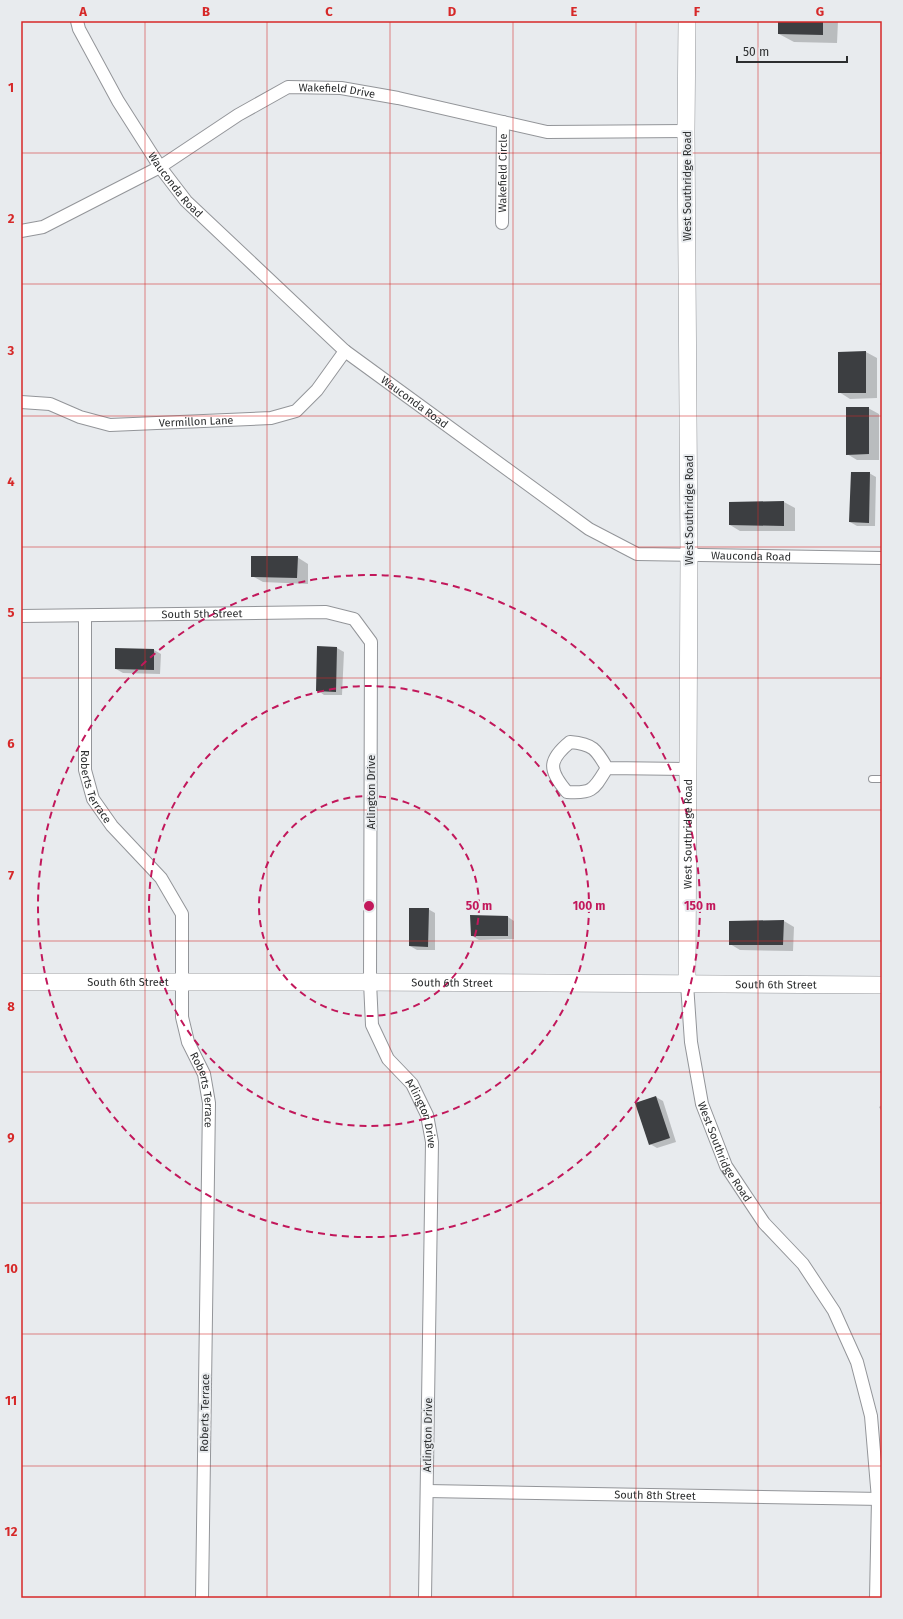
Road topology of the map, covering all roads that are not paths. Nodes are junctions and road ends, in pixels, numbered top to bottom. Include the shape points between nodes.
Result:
1 (78, 21) edge
2 (687, 21) edge
3 (503, 122) junction
4 (686, 131) junction
5 (160, 167) junction
6 (502, 223) dead end
7 (21, 231) edge
8 (345, 352) junction
9 (21, 402) edge
10 (689, 555) junction
11 (882, 558) edge
12 (21, 616) edge
13 (85, 616) junction
14 (371, 642) joint
15 (607, 768) junction
16 (687, 769) junction
17 (872, 779) dead end
18 (882, 779) edge
19 (183, 981) junction
20 (21, 982) edge
21 (370, 982) junction
22 (687, 984) junction
23 (882, 985) edge
24 (427, 1491) junction
25 (880, 1499) edge
26 (202, 1598) edge
27 (425, 1598) edge
28 (876, 1598) edge

1 - 5 street, Wauconda Road via 118,100
2 - 4 street, West Southridge Road
3 - 4 street, Wakefield Drive via 547,132
3 - 5 street, Wakefield Drive via 341,88 288,87 238,115
3 - 6 street, Wakefield Circle
4 - 10 street, West Southridge Road
5 - 7 street, Wakefield Drive via 43,227
5 - 8 street, Wauconda Road via 186,201
8 - 9 street, Vermillon Lane via 317,390 296,411 271,418 110,425 80,417 50,404
8 - 10 street, Wauconda Road via 589,529 638,554
10 - 11 street, Wauconda Road
10 - 16 street, West Southridge Road
12 - 13 street, South 5th Street
13 - 14 street, South 5th Street via 326,612 354,619
13 - 19 street, Roberts Terrace via 85,770 93,799 112,826 161,878 182,914
14 - 21 street, Arlington Drive
15 - 15 street via 598,753 585,743 570,742 558,752 553,766 556,780 566,792 582,793 594,788
15 - 16 street
16 - 22 street, West Southridge Road
17 - 18 lane
19 - 20 street, South 6th Street
19 - 21 street, South 6th Street
19 - 26 street, Roberts Terrace via 182,1017 188,1042 204,1074 209,1103
21 - 22 street, South 6th Street
21 - 24 street, Arlington Drive via 372,1025 388,1059 412,1084 427,1115 432,1142
22 - 23 street, South 6th Street
22 - 25 street, West Southridge Road via 691,1042 702,1104 726,1166 764,1223 803,1264 834,1311 857,1362 871,1416
24 - 25 street, South 8th Street
24 - 27 street, Arlington Drive
25 - 28 street, West Southridge Road

